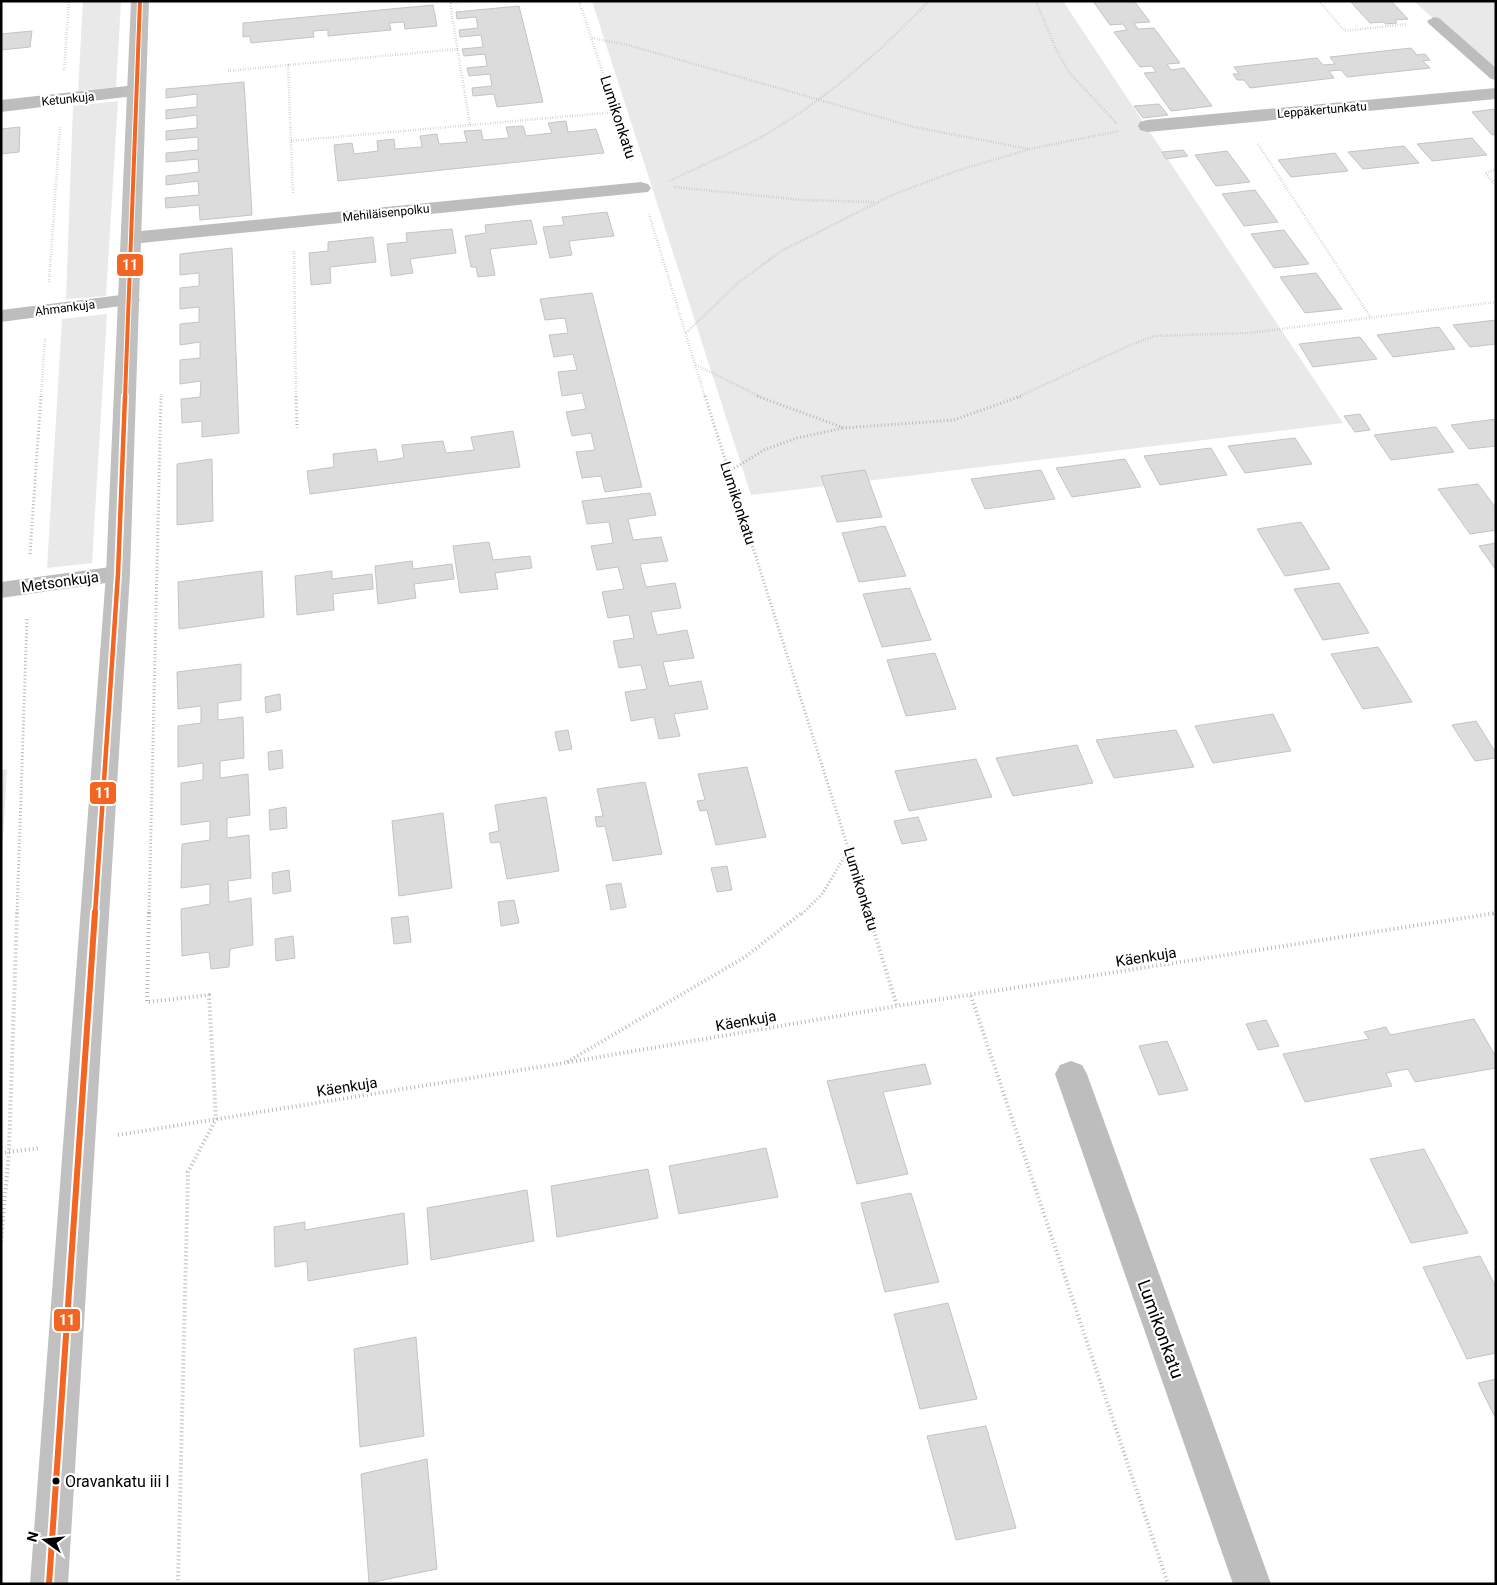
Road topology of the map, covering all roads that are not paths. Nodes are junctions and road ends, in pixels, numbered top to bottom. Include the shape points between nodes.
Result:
1 (140, 1) edge
2 (1434, 21) road end
3 (1496, 76) edge
4 (136, 92) junction
5 (1494, 95) edge
6 (1, 106) edge
7 (1147, 126) dead end
8 (641, 188) road end
9 (131, 238) junction
10 (130, 300) junction
11 (1, 316) edge
12 (118, 574) junction
13 (1, 590) edge
14 (1071, 1074) dead end
15 (49, 1584) edge
16 (1252, 1584) edge

1 - 4 street
2 - 3 lane
4 - 6 street, Ketunkuja
4 - 9 street
5 - 7 street, Leppäkertunkatu
8 - 9 street, Mehiläisenpolku
9 - 10 street
10 - 11 street, Ahmankuja
10 - 12 street
12 - 13 street, Metsonkuja
12 - 15 street
14 - 16 street, Lumikonkatu

